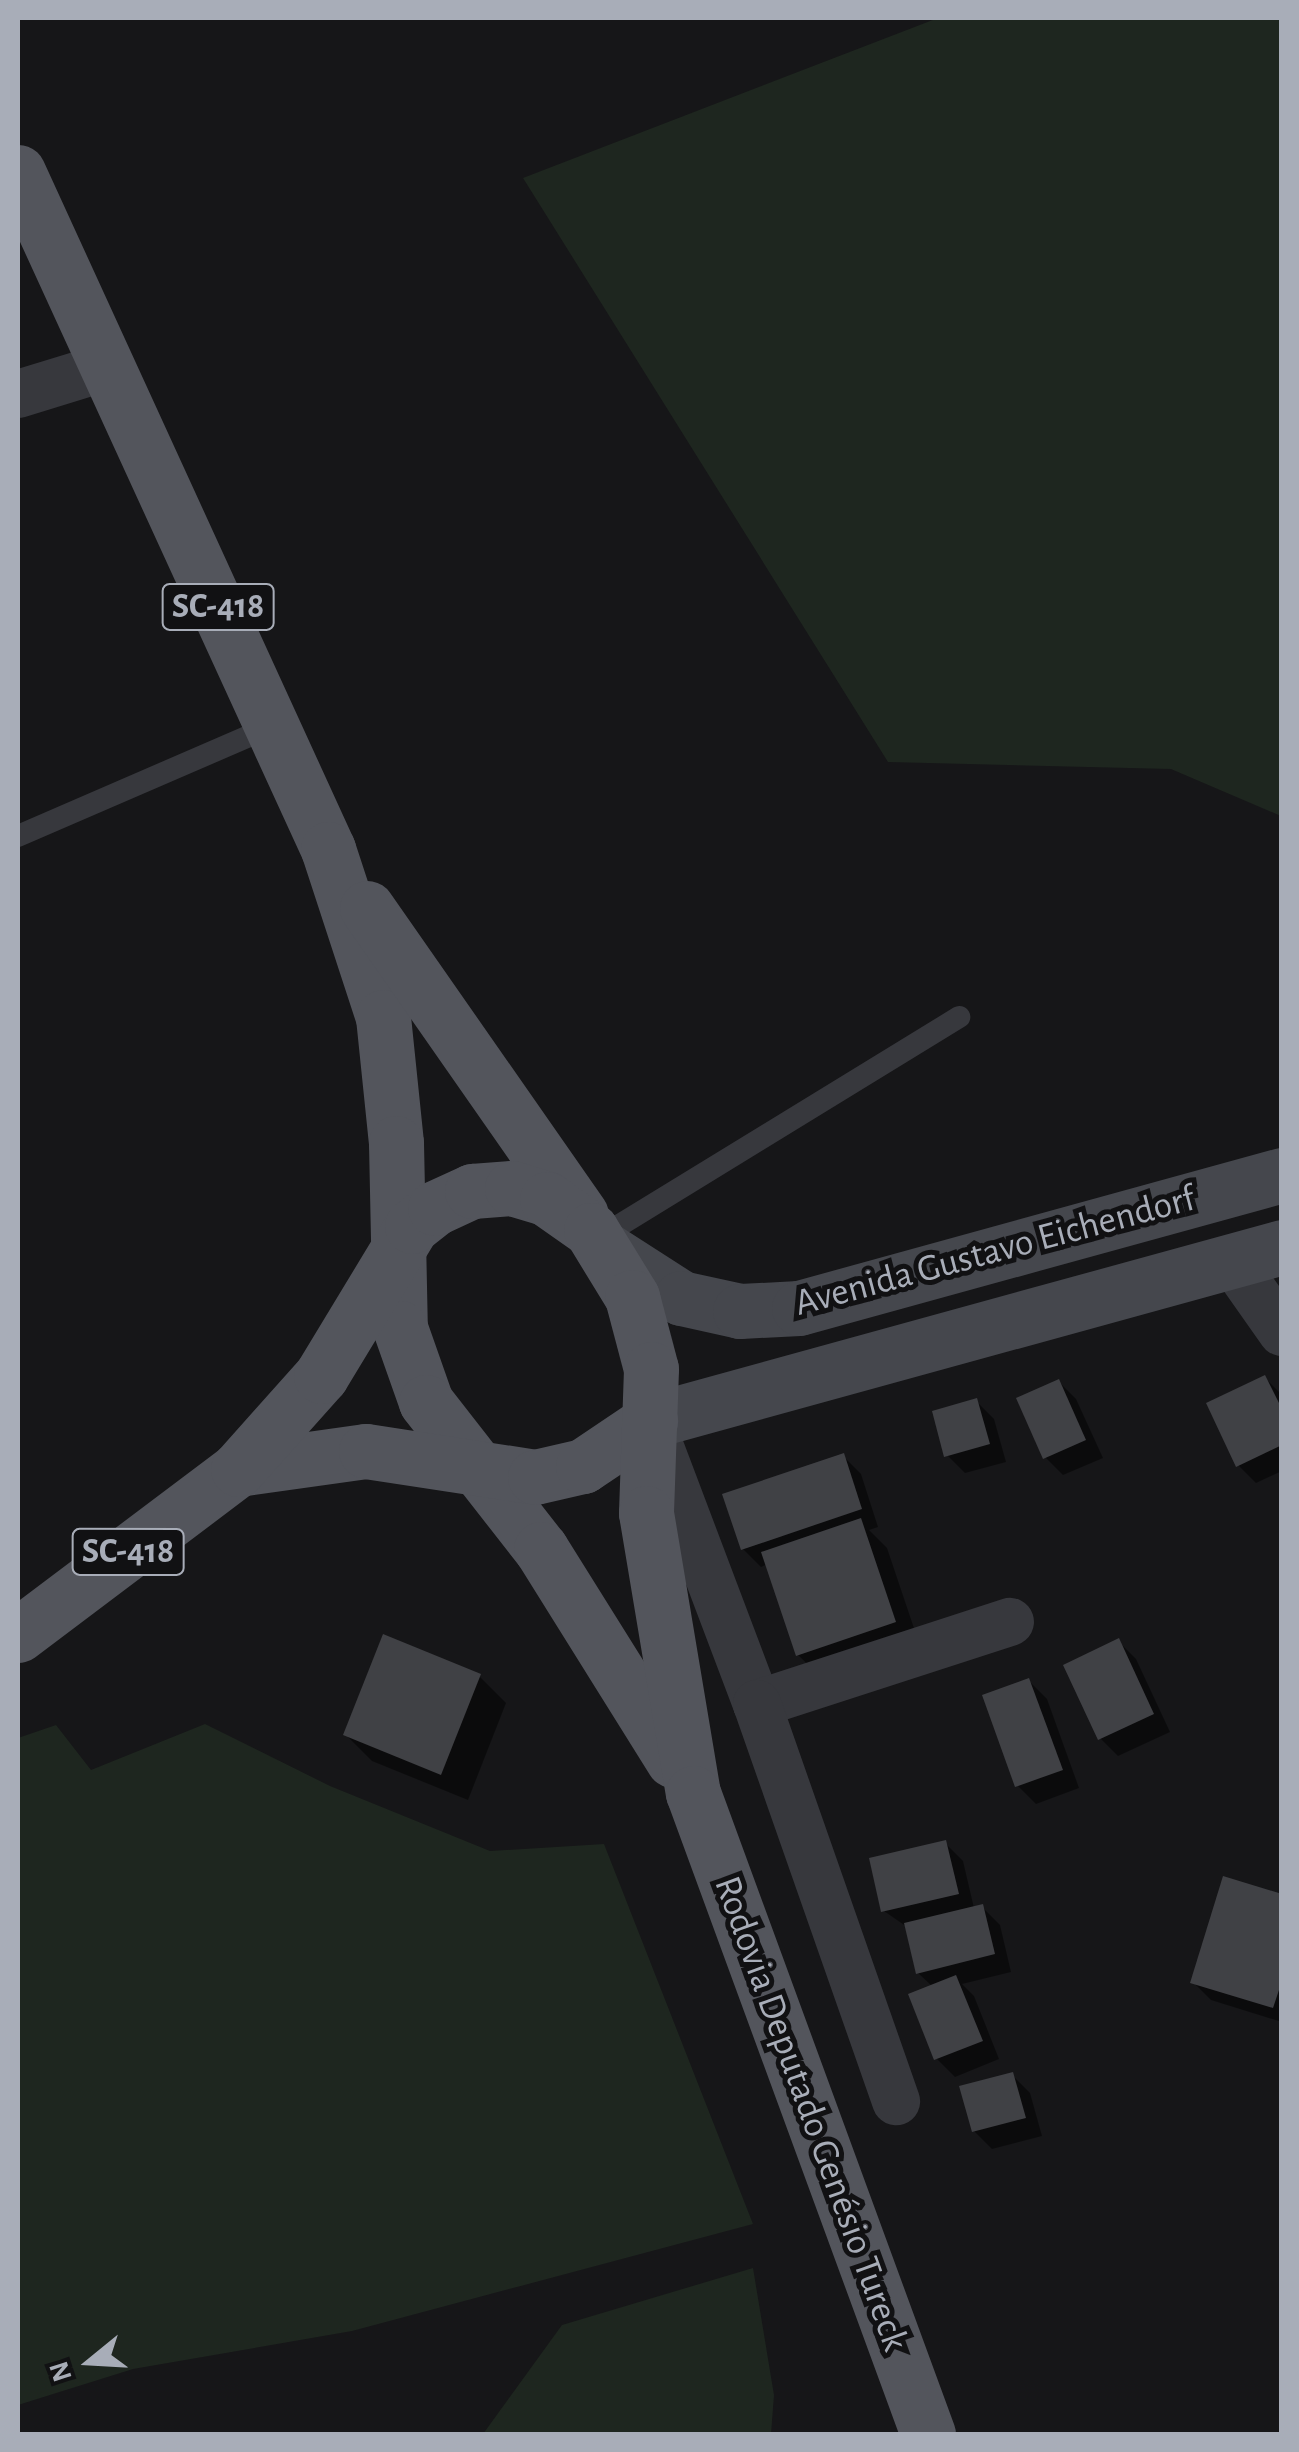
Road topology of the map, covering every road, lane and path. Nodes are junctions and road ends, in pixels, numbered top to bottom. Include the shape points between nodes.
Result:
1 (18, 172) edge
2 (108, 366) junction
3 (18, 394) edge
4 (272, 726) junction
5 (18, 836) edge
6 (328, 849) junction
7 (960, 1017) dead end
8 (1282, 1175) edge
9 (597, 1238) junction
10 (1256, 1254) edge
11 (394, 1259) junction
12 (1282, 1332) edge
13 (650, 1421) junction
14 (472, 1465) junction
15 (238, 1469) junction
16 (657, 1601) junction
17 (722, 1604) junction
18 (1010, 1622) dead end
19 (18, 1636) edge
20 (757, 1704) junction
21 (692, 1793) junction
22 (896, 2102) dead end
23 (928, 2434) edge

1 - 2 main road, SC-418
2 - 3 street
2 - 4 main road, SC-418
4 - 5 lane
4 - 6 main road, SC-418
6 - 9 main road, SC-418
6 - 11 main road, SC-418 via 382,1017 396,1143
7 - 9 lane
8 - 9 street, Avenida Gustavo Eichendorf via 799,1308 740,1311 682,1298
9 - 11 main road via 548,1198 512,1188 472,1191 412,1226
9 - 13 main road via 632,1298 651,1369
10 - 12 street
10 - 13 street, Avenida Gustavo Eichendorf
11 - 14 main road via 400,1328 426,1402
11 - 15 main road, SC-418 via 321,1376
13 - 14 main road via 583,1466 535,1477
13 - 16 main road, Rodovia Deputado Genésio Tureck via 646,1513
13 - 17 street
14 - 15 main road, SC-418 via 366,1450
14 - 21 main road, Rodovia Deputado Genésio Tureck via 541,1549 609,1649
15 - 19 main road, SC-418
16 - 17 street
16 - 21 main road, Rodovia Deputado Genésio Tureck
17 - 20 street
18 - 20 street
20 - 22 street
21 - 23 main road, Rodovia Deputado Genésio Tureck

